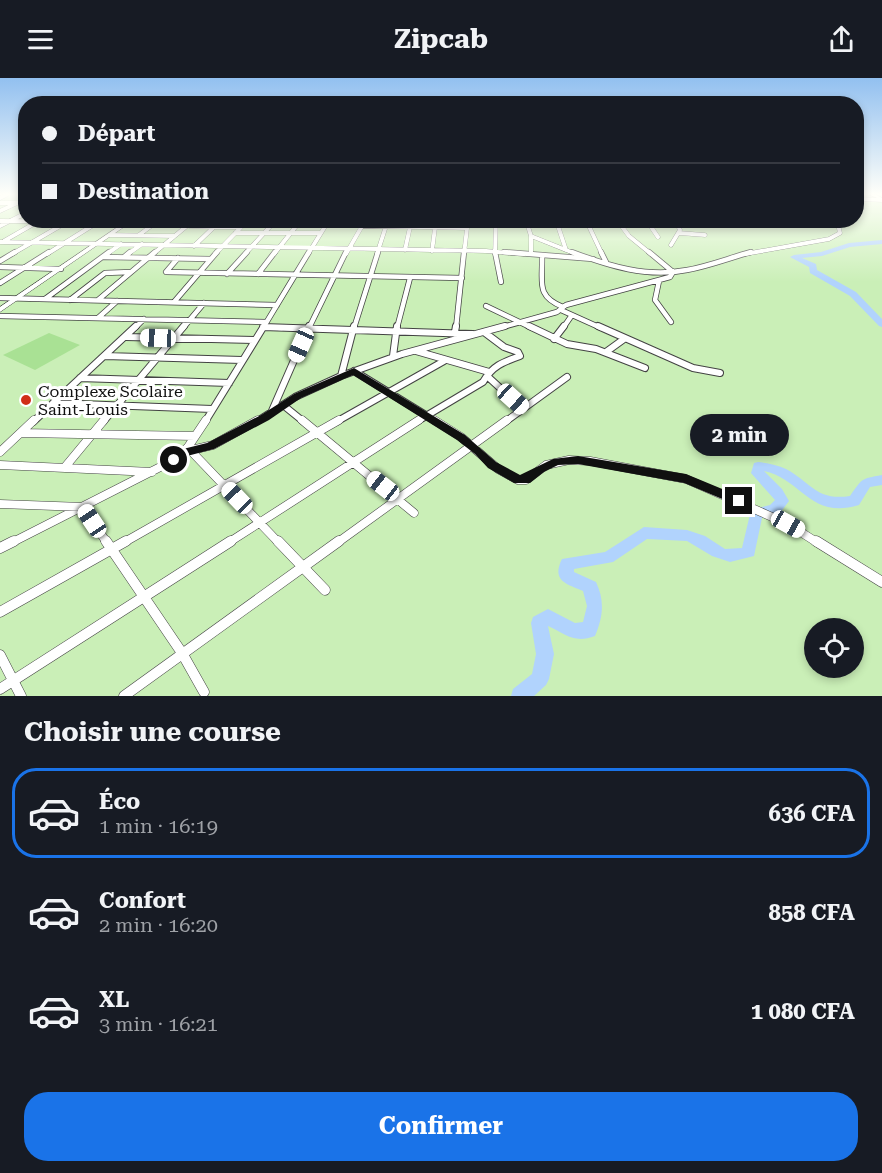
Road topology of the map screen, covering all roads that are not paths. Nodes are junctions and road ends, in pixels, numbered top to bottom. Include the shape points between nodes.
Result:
1 (26, 228) edge
2 (57, 228) edge
3 (89, 228) edge
4 (120, 228) edge
5 (150, 228) edge
6 (186, 228) edge
7 (213, 228) edge
8 (240, 228) edge
9 (269, 228) edge
10 (294, 228) edge
11 (324, 228) edge
12 (361, 228) edge
13 (382, 228) edge
14 (408, 228) edge
15 (435, 228) edge
16 (468, 228) edge
17 (496, 228) edge
18 (528, 228) edge
19 (559, 228) edge
20 (589, 228) edge
21 (623, 228) edge
22 (652, 228) edge
23 (678, 228) edge
24 (697, 228) edge
25 (839, 228) edge
26 (235, 233) junction
27 (264, 233) junction
28 (290, 233) junction
29 (320, 233) junction
30 (679, 233) junction
31 (110, 235) junction
32 (139, 236) junction
33 (152, 236) junction
34 (176, 236) junction
35 (531, 236) junction
36 (658, 237) dead end
37 (1, 242) edge
38 (33, 242) junction
39 (65, 243) junction
40 (99, 243) junction
41 (121, 243) junction
42 (142, 244) junction
43 (165, 245) junction
44 (671, 245) dead end
45 (194, 246) junction
46 (221, 246) junction
47 (251, 247) junction
48 (278, 247) junction
49 (310, 248) junction
50 (349, 249) junction
51 (378, 250) junction
52 (405, 250) junction
53 (566, 250) junction
54 (432, 251) junction
55 (465, 252) junction
56 (495, 252) junction
57 (531, 254) junction
58 (542, 255) junction
59 (103, 257) junction
60 (124, 258) junction
61 (149, 258) junction
62 (178, 258) junction
63 (210, 259) junction
64 (593, 259) junction
65 (0, 261) edge
66 (606, 262) junction
67 (0, 267) edge
68 (25, 268) junction
69 (61, 269) junction
70 (132, 272) junction
71 (673, 272) junction
72 (197, 273) junction
73 (228, 274) junction
74 (258, 274) junction
75 (295, 275) junction
76 (335, 276) junction
77 (372, 277) junction
78 (410, 278) junction
79 (462, 278) junction
80 (659, 281) junction
81 (501, 282) dead end
82 (0, 283) edge
83 (0, 298) edge
84 (16, 299) junction
85 (45, 299) junction
86 (70, 300) junction
87 (98, 300) junction
88 (118, 301) junction
89 (174, 302) junction
90 (204, 303) junction
91 (277, 305) junction
92 (486, 306) dead end
93 (562, 309) junction
94 (0, 310) edge
95 (572, 315) junction
96 (0, 316) edge
97 (98, 318) junction
98 (144, 319) junction
99 (190, 320) junction
100 (520, 322) junction
101 (671, 322) dead end
102 (265, 325) junction
103 (308, 329) junction
104 (354, 329) junction
105 (396, 331) junction
106 (455, 332) junction
107 (484, 332) junction
108 (476, 334) junction
109 (126, 337) junction
110 (175, 338) junction
111 (554, 339) junction
112 (624, 339) junction
113 (254, 340) junction
114 (416, 351) junction
115 (606, 352) junction
116 (105, 356) junction
117 (393, 356) junction
118 (159, 358) junction
119 (242, 360) junction
120 (444, 361) junction
121 (645, 368) dead end
122 (354, 371) junction
123 (720, 373) dead end
124 (488, 374) junction
125 (341, 376) junction
126 (567, 377) dead end
127 (80, 378) junction
128 (139, 380) junction
129 (229, 383) junction
130 (390, 392) junction
131 (53, 404) junction
132 (283, 405) junction
133 (117, 406) junction
134 (522, 408) junction
135 (212, 409) junction
136 (271, 413) junction
137 (427, 415) junction
138 (21, 433) junction
139 (94, 433) junction
140 (317, 433) junction
141 (195, 436) junction
142 (473, 446) junction
143 (0, 452) edge
144 (192, 452) junction
145 (183, 453) junction
146 (353, 463) junction
147 (0, 465) edge
148 (65, 467) junction
149 (153, 472) junction
150 (226, 485) junction
151 (397, 497) junction
152 (0, 504) edge
153 (83, 507) junction
154 (414, 513) dead end
155 (261, 522) junction
156 (0, 548) edge
157 (112, 549) junction
158 (303, 566) junction
159 (882, 582) edge
160 (325, 590) dead end
161 (144, 596) junction
162 (0, 612) edge
163 (182, 653) junction
164 (0, 655) edge
165 (13, 681) junction
166 (0, 689) edge
167 (204, 692) dead end
168 (21, 696) edge
169 (124, 696) edge

1 - 37 street
2 - 38 street
3 - 39 street
4 - 31 street
5 - 32 street
6 - 34 street
7 - 45 street
8 - 26 street
9 - 27 street
10 - 28 street
11 - 29 street
12 - 50 street
13 - 51 street
14 - 52 street
15 - 54 street
16 - 55 street
17 - 56 street
18 - 35 street
19 - 53 street
20 - 66 street
21 - 71 street
22 - 36 street
23 - 30 street
24 - 30 street via 704,236
25 - 71 street via 840,233 829,239 751,252
26 - 27 street
26 - 46 street
27 - 28 street
27 - 47 street
28 - 29 street
28 - 48 street
29 - 49 street
30 - 44 street
31 - 32 street
31 - 40 street
32 - 33 street
33 - 34 street
33 - 42 street
34 - 43 street
35 - 53 street
35 - 57 street
37 - 38 street
38 - 39 street
38 - 65 street
39 - 40 street
39 - 68 street
40 - 41 street
40 - 69 street
41 - 42 street
41 - 59 street
42 - 43 street
42 - 60 street
43 - 45 street
43 - 61 street
45 - 46 street
46 - 47 street
46 - 63 street
47 - 48 street
47 - 73 street
48 - 49 street
48 - 74 street
49 - 50 street
49 - 75 street
50 - 51 street
50 - 76 street
51 - 52 street
51 - 77 street
52 - 54 street
53 - 64 street
54 - 55 street
55 - 56 street
55 - 79 street
56 - 57 street
56 - 81 street
57 - 58 street
58 - 64 street
58 - 93 street via 543,293
59 - 60 street
59 - 85 street
60 - 61 street
61 - 62 street
61 - 70 street
62 - 63 street
62 - 72 street via 166,272
63 - 72 street
64 - 66 street
66 - 71 street via 642,272
67 - 68 street
68 - 69 street
68 - 82 street
69 - 84 street
70 - 86 street via 105,273
70 - 87 street
71 - 80 street
72 - 73 street
72 - 89 street
73 - 74 street
74 - 75 street
75 - 76 street
75 - 91 street
76 - 77 street
76 - 103 street
77 - 78 street
77 - 104 street
78 - 79 street
78 - 105 street
79 - 106 street
80 - 93 street
80 - 101 street via 655,300
83 - 84 street
84 - 85 street
84 - 94 street
85 - 86 street
86 - 87 street
87 - 88 street
88 - 89 street
88 - 97 street
89 - 90 street
90 - 91 street
90 - 99 street
91 - 102 street
92 - 100 street
93 - 95 street
93 - 100 street
95 - 111 street
95 - 112 street
96 - 97 street
97 - 98 street
98 - 99 street
98 - 109 street
99 - 102 street
99 - 110 street
100 - 107 street
100 - 111 street
102 - 103 street
102 - 113 street
103 - 104 street
103 - 136 street
104 - 105 street
104 - 125 street
105 - 106 street
105 - 117 street
106 - 108 street
107 - 108 street
107 - 124 street via 520,355 500,363
108 - 114 street
109 - 110 street
109 - 116 street
110 - 113 street
110 - 118 street
111 - 115 street
112 - 115 street
112 - 123 street via 693,368
113 - 119 street
114 - 117 street
114 - 120 street
115 - 121 street
116 - 118 street
116 - 127 street
117 - 122 street
118 - 119 street
118 - 128 street
119 - 129 street
120 - 124 street
120 - 130 street
122 - 125 street
122 - 130 street
124 - 134 street
124 - 137 street via 478,385
125 - 132 street
126 - 134 street
127 - 128 street
127 - 131 street
128 - 129 street
128 - 133 street
129 - 135 street
130 - 137 street
130 - 140 street
131 - 133 street
131 - 138 street
132 - 136 street
132 - 140 street
133 - 135 street
133 - 139 street
134 - 142 street
135 - 141 street
136 - 144 street
137 - 142 street
137 - 146 street
138 - 139 street
138 - 143 street
139 - 141 street
139 - 148 street
140 - 146 street
140 - 150 street
141 - 145 street
142 - 151 street
142 - 159 street via 492,465 521,481 546,465 564,460 692,480 775,518
144 - 145 street
144 - 150 street
145 - 149 street
146 - 151 street
146 - 155 street
147 - 148 street
148 - 149 street
149 - 153 street
150 - 155 street
150 - 157 street
151 - 154 street
151 - 158 street
152 - 153 street
153 - 156 street
153 - 157 street
155 - 158 street
155 - 161 street
157 - 161 street
157 - 162 street
158 - 160 street
158 - 163 street
161 - 163 street
161 - 165 street
163 - 167 street
163 - 169 street
164 - 165 street
165 - 166 street
165 - 168 street

